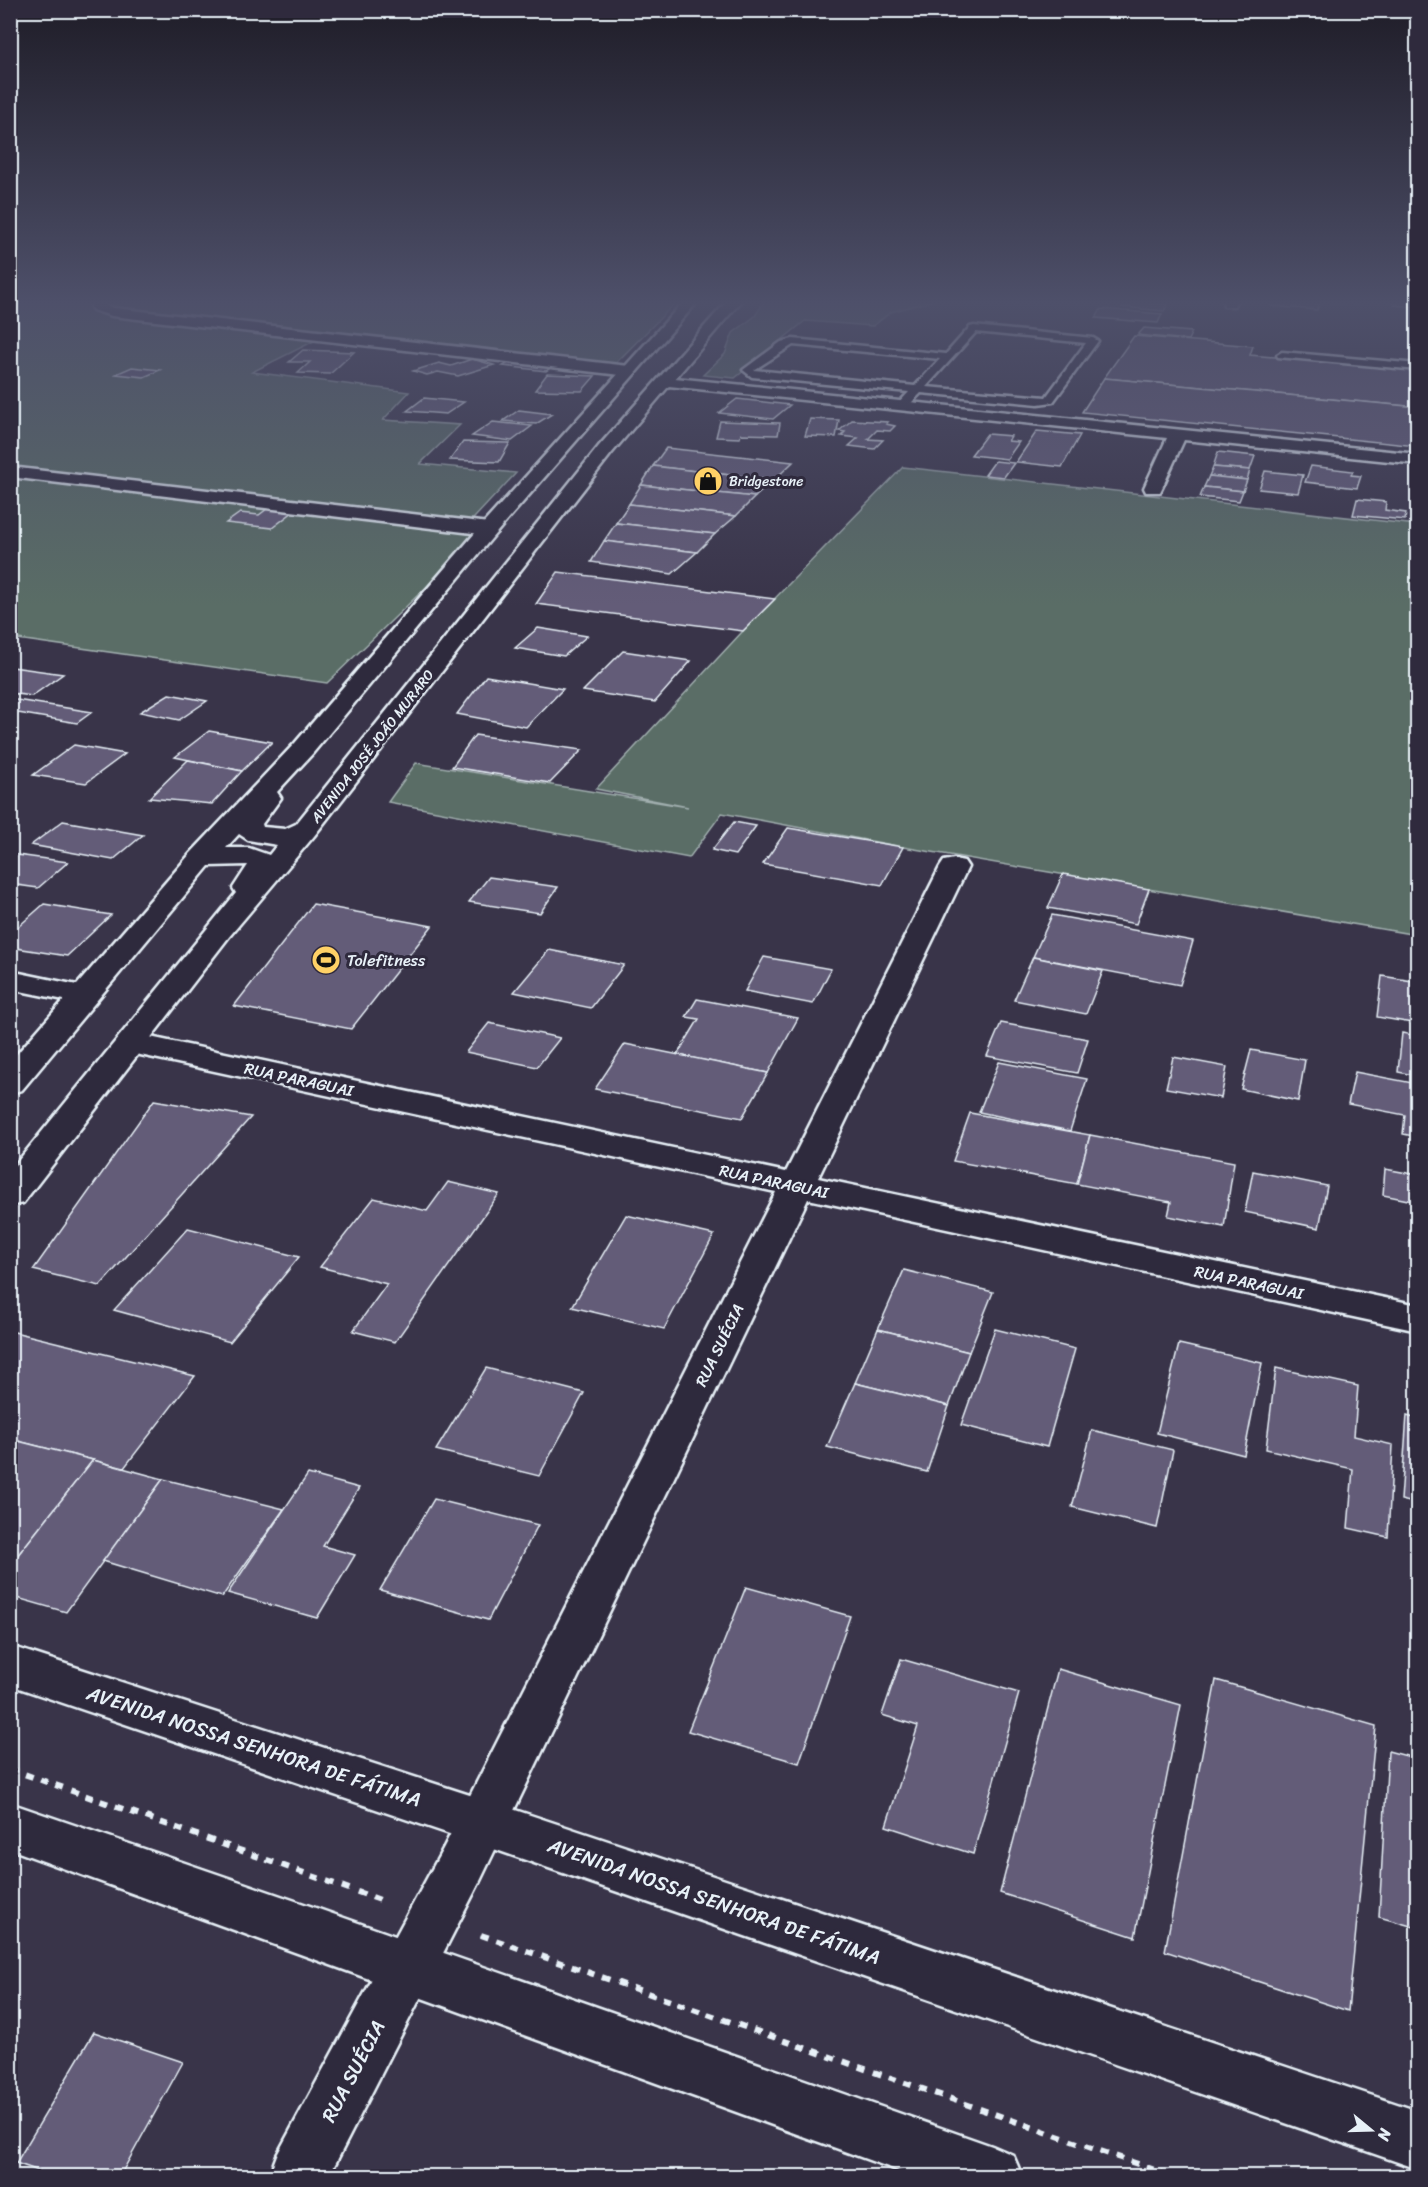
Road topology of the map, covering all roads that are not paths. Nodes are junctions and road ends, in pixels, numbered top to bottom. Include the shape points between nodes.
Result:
1 (602, 402) edge
2 (609, 402) edge
3 (634, 402) edge
4 (874, 402) edge
5 (906, 402) edge
6 (902, 406) junction
7 (627, 407) junction
8 (1178, 434) junction
9 (1418, 459) edge
10 (10, 472) edge
11 (1153, 489) dead end
12 (489, 529) junction
13 (304, 748) junction
14 (305, 830) junction
15 (201, 859) junction
16 (954, 867) dead end
17 (218, 932) junction
18 (10, 980) edge
19 (86, 996) junction
20 (131, 1042) junction
21 (10, 1083) edge
22 (798, 1186) junction
23 (10, 1195) edge
24 (1418, 1318) edge
25 (10, 1665) edge
26 (482, 1822) junction
27 (10, 1826) edge
28 (408, 1966) junction
29 (1418, 2140) edge
30 (298, 2176) edge
31 (992, 2176) edge

1 - 12 street
2 - 7 street
3 - 7 street, AVENIDA JOSÉ JOÃO MURARO
4 - 6 street
5 - 6 lane
6 - 8 street
7 - 14 street, AVENIDA JOSÉ JOÃO MURARO via 605,450
8 - 9 street
8 - 11 street
10 - 12 street
12 - 13 street
13 - 14 street via 249,824 251,832 268,837 290,837
13 - 15 street
14 - 17 street, AVENIDA JOSÉ JOÃO MURARO
15 - 17 street via 246,856 263,862
15 - 19 street
16 - 22 street, RUA SUÉCIA
17 - 20 street, AVENIDA JOSÉ JOÃO MURARO
18 - 19 street
19 - 21 street
20 - 22 street, RUA PARAGUAI
20 - 23 street, AVENIDA JOSÉ JOÃO MURARO
22 - 24 street, RUA PARAGUAI
22 - 26 street, RUA SUÉCIA
25 - 26 street, AVENIDA NOSSA SENHORA DE FÁTIMA
26 - 28 street, RUA SUÉCIA
26 - 29 street, AVENIDA NOSSA SENHORA DE FÁTIMA
27 - 28 street
28 - 30 street, RUA SUÉCIA
28 - 31 street

